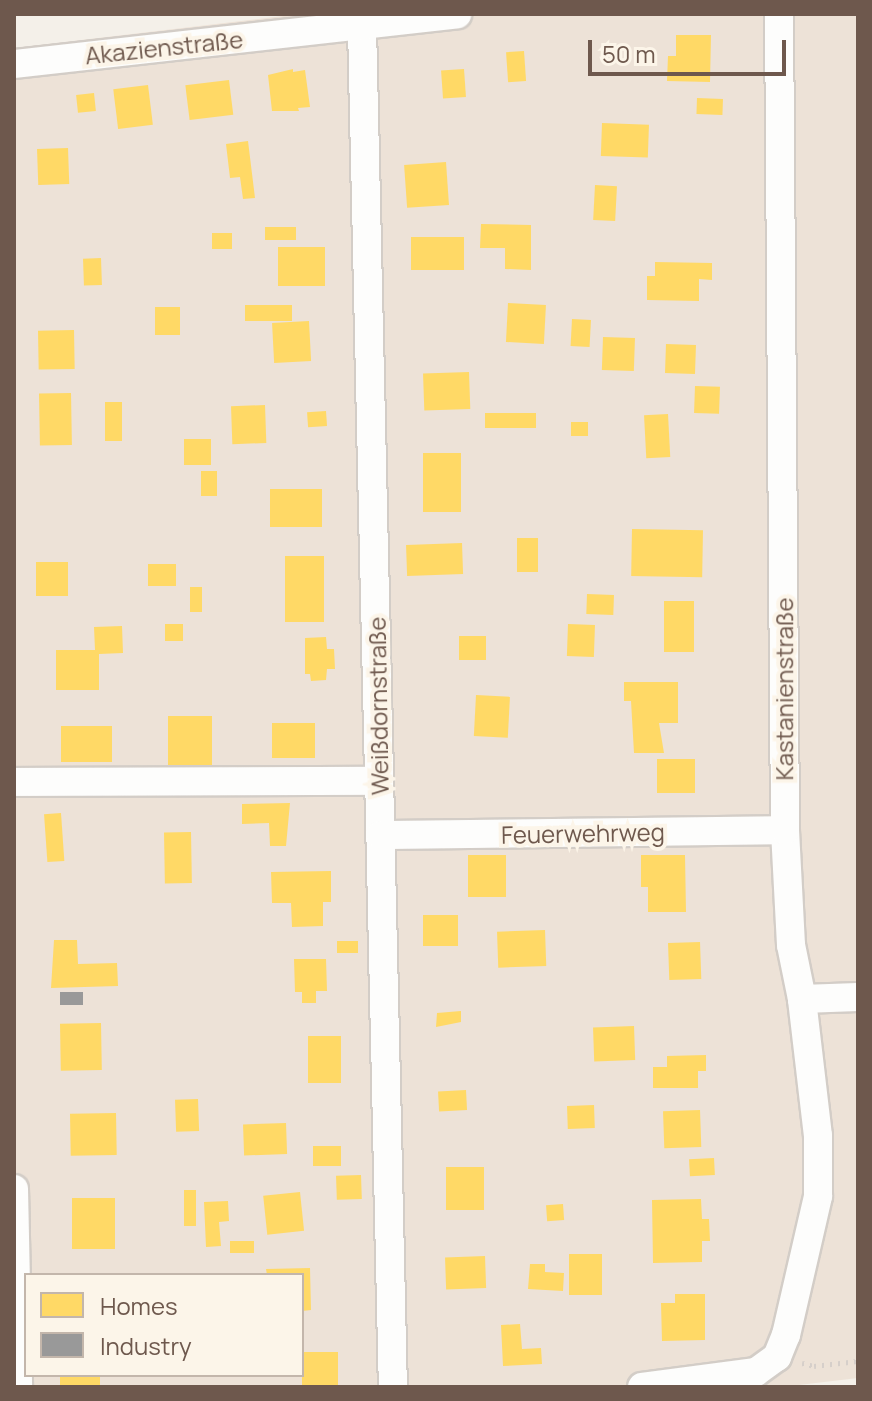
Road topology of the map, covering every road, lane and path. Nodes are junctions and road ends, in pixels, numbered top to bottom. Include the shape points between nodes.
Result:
1 (457, 14) edge
2 (779, 14) edge
3 (362, 26) junction
4 (14, 64) edge
5 (379, 781) junction
6 (14, 782) edge
7 (785, 830) junction
8 (381, 835) junction
9 (858, 997) edge
10 (802, 999) junction
11 (14, 1189) edge
12 (777, 1357) junction
13 (858, 1361) edge
14 (18, 1387) edge
15 (393, 1387) edge
16 (642, 1387) edge

1 - 3 street, Akazienstraße
2 - 7 street, Kastanienstraße
3 - 4 street, Akazienstraße
3 - 5 street, Weißdornstraße
5 - 6 street
5 - 8 street, Weißdornstraße
7 - 8 street, Feuerwehrweg
7 - 10 street, Kastanienstraße via 791,945
8 - 15 street, Weißdornstraße
9 - 10 street
10 - 12 street, Kastanienstraße via 818,1136 818,1196
11 - 14 street
12 - 13 path via 814,1366
12 - 16 street via 756,1372

